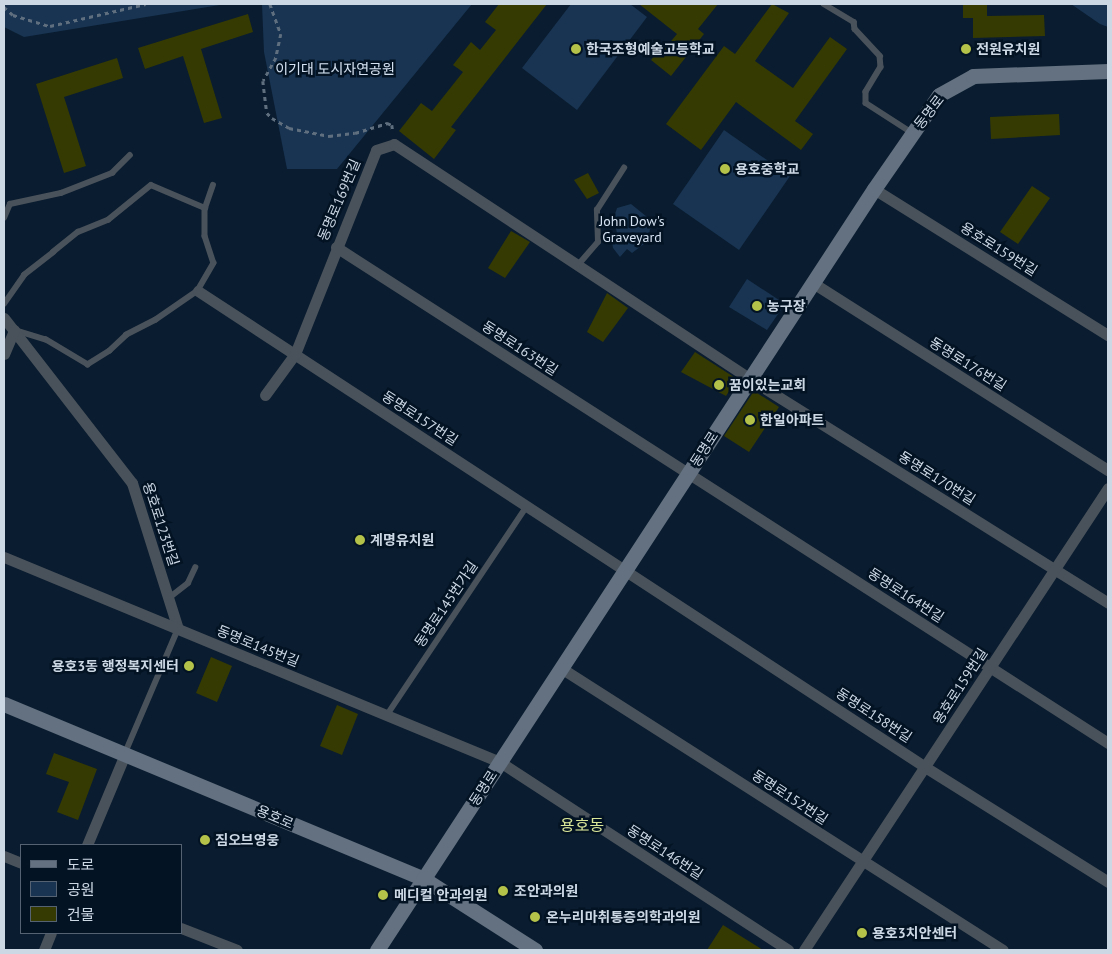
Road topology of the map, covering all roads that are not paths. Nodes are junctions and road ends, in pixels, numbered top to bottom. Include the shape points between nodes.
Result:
1 (824, 4) edge
2 (1108, 71) edge
3 (912, 134) junction
4 (130, 155) dead end
5 (624, 168) dead end
6 (213, 185) dead end
7 (874, 189) junction
8 (205, 208) junction
9 (4, 218) edge
10 (336, 247) junction
11 (578, 265) junction
12 (813, 283) junction
13 (198, 291) junction
14 (4, 304) edge
15 (4, 318) edge
16 (14, 330) junction
17 (1108, 336) edge
18 (4, 354) edge
19 (295, 354) junction
20 (750, 379) junction
21 (265, 396) dead end
22 (1108, 470) edge
23 (688, 473) junction
24 (1108, 488) edge
25 (526, 506) junction
26 (4, 557) edge
27 (195, 568) dead end
28 (625, 570) junction
29 (1054, 570) junction
30 (169, 598) junction
31 (1108, 603) edge
32 (178, 629) junction
33 (990, 667) junction
34 (561, 668) junction
35 (4, 704) edge
36 (387, 715) junction
37 (1108, 743) edge
38 (125, 754) junction
39 (500, 762) junction
40 (925, 767) junction
41 (87, 844) edge
42 (4, 856) edge
43 (863, 861) junction
44 (20, 863) edge
45 (424, 879) junction
46 (1108, 882) edge
47 (182, 928) edge
48 (51, 934) edge
49 (44, 950) edge
50 (237, 950) edge
51 (377, 950) edge
52 (535, 950) edge
53 (788, 950) edge
54 (804, 950) edge
55 (1003, 950) edge

1 - 3 lane via 854,22 855,29 880,56 881,67 866,92 866,103
2 - 3 street, 동명로 via 973,76 939,95
3 - 7 street, 동명로
4 - 9 lane via 112,173 61,193 10,204
5 - 11 lane via 597,210 598,242
6 - 8 lane
7 - 12 street, 동명로
7 - 17 street, 용호로159번길
8 - 13 lane via 205,236 214,263
8 - 14 lane via 151,185 108,220 78,232 45,258 24,275
10 - 11 street, 동명로169번길 via 376,150 394,144
10 - 19 street, 동명로169번길
10 - 23 street, 동명로163번길
11 - 20 street
12 - 20 street, 동명로
12 - 22 street, 동명로176번길
13 - 16 lane via 156,320 127,334 110,351 88,365 46,340
13 - 19 street, 동명로157번길
15 - 16 street, 용호로123번길
16 - 18 street
16 - 30 street, 용호로123번길 via 132,483
19 - 21 street, 동명로169번길
19 - 25 street, 동명로157번길
20 - 23 street, 동명로
20 - 29 street, 동명로170번길
23 - 28 street, 동명로
23 - 33 street, 동명로164번길
24 - 29 street, 용호로159번길
25 - 28 street, 동명로157번길
25 - 36 lane, 동명로145번가길
26 - 32 street, 동명로145번길
27 - 30 lane via 188,583
28 - 34 street, 동명로
28 - 40 street, 동명로158번길
29 - 31 street, 동명로170번길
29 - 33 street, 용호로159번길
30 - 32 street, 용호로123번길
32 - 36 street, 동명로145번길
32 - 38 lane
33 - 37 street, 동명로164번길
33 - 40 street, 용호로159번길
34 - 39 street, 동명로
34 - 43 street, 동명로152번길
35 - 38 street, 용호로
36 - 39 street, 동명로145번길
38 - 41 street
38 - 45 street, 용호로
39 - 45 street, 동명로
39 - 53 street, 동명로146번길
40 - 43 street, 용호로159번길
40 - 46 street, 동명로158번길
42 - 44 street
43 - 54 street, 용호로159번길
43 - 55 street, 동명로152번길
45 - 51 street, 동명로
45 - 52 street, 용호로
47 - 50 street
48 - 49 street

